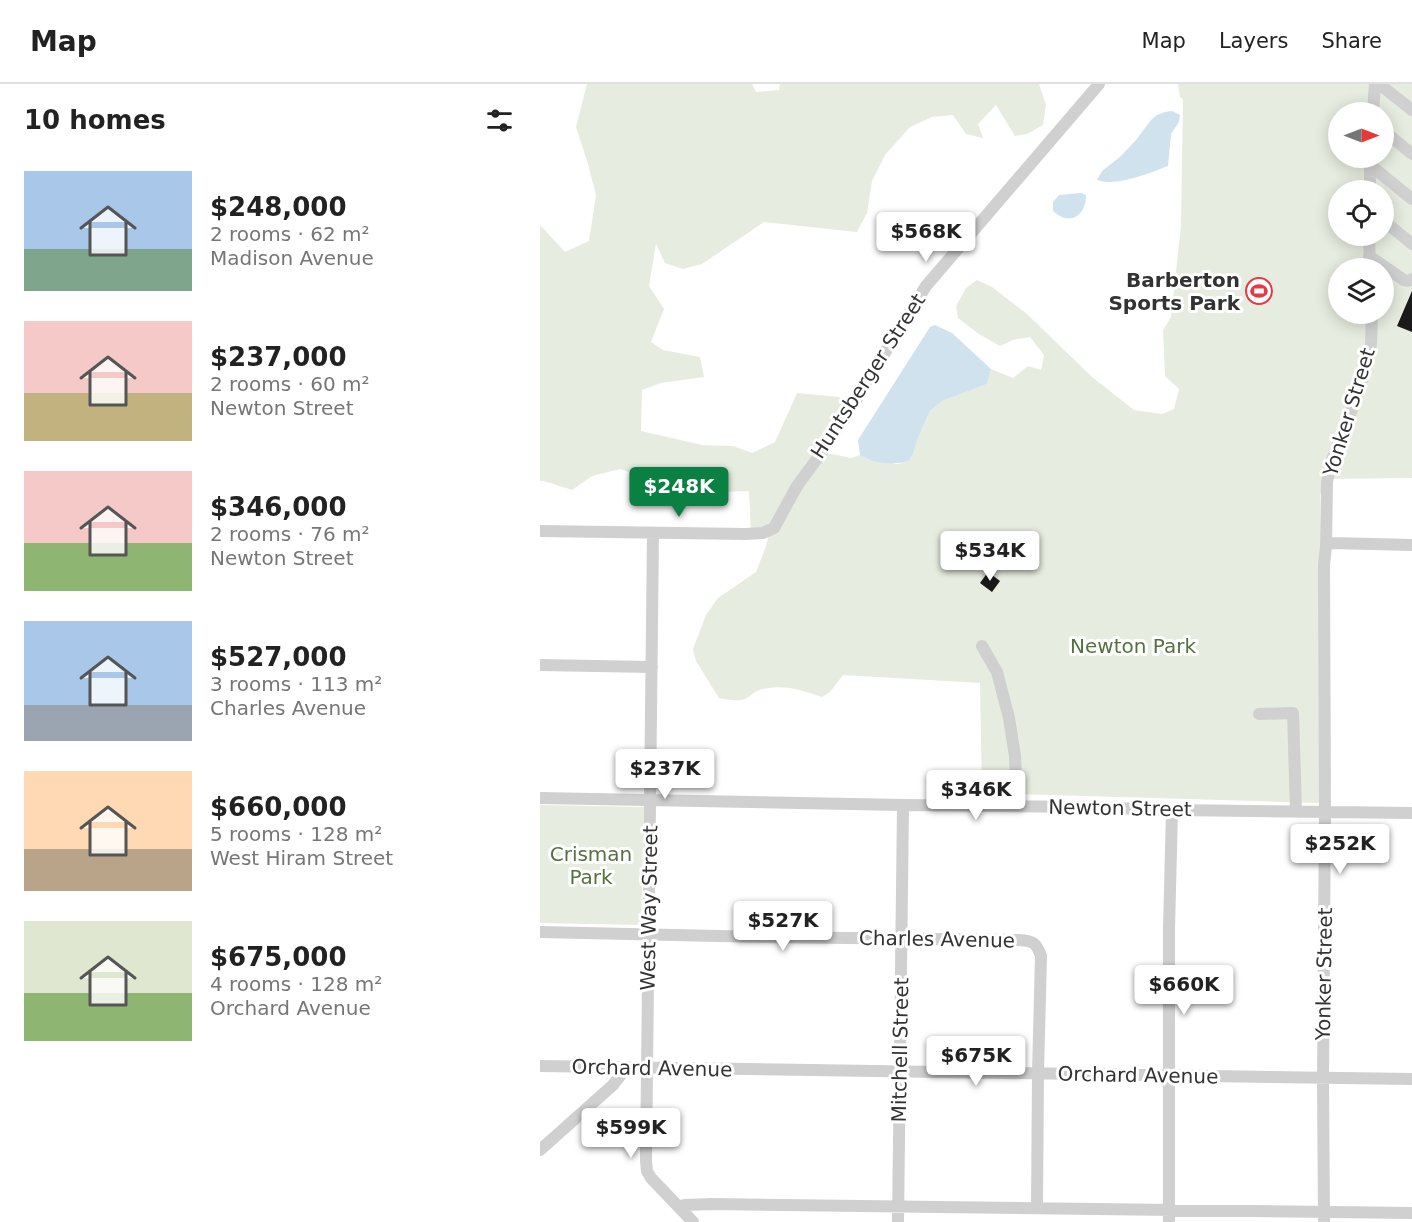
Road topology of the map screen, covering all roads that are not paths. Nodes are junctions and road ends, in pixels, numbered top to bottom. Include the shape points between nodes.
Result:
1 (1099, 84) edge
2 (1377, 84) edge
3 (1374, 102) edge
4 (1412, 110) edge
5 (1394, 139) edge
6 (1412, 154) edge
7 (1378, 168) edge
8 (1412, 199) edge
9 (1394, 229) edge
10 (1412, 244) edge
11 (1394, 275) edge
12 (1412, 279) edge
13 (1372, 324) edge
14 (540, 531) edge
15 (653, 533) junction
16 (1412, 545) edge
17 (1326, 546) junction
18 (982, 646) dead end
19 (540, 665) edge
20 (652, 667) junction
21 (1259, 714) dead end
22 (540, 798) edge
23 (650, 801) junction
24 (903, 806) junction
25 (1017, 806) junction
26 (1172, 810) junction
27 (1296, 811) junction
28 (1325, 811) junction
29 (1412, 813) edge
30 (540, 932) edge
31 (648, 934) junction
32 (901, 938) junction
33 (540, 1066) edge
34 (626, 1068) junction
35 (647, 1068) junction
36 (900, 1071) junction
37 (1038, 1074) junction
38 (1168, 1075) junction
39 (1323, 1079) junction
40 (1412, 1079) edge
41 (540, 1150) edge
42 (898, 1205) junction
43 (679, 1207) junction
44 (1037, 1207) junction
45 (1412, 1213) edge
46 (1169, 1216) edge
47 (1324, 1217) edge
48 (693, 1222) edge
49 (898, 1222) edge

1 - 15 street, Huntsberger Street via 926,286 774,528 745,534
2 - 3 street
2 - 4 street
5 - 6 street
7 - 8 street
9 - 10 street
11 - 12 street
13 - 17 street, Yonker Street via 1364,374 1331,462
14 - 15 street
15 - 20 street, West Way Street
16 - 17 street
17 - 28 street, Yonker Street
18 - 25 street via 996,672 1009,718
19 - 20 street
20 - 23 street, West Way Street
21 - 27 street via 1293,713
22 - 23 street, Newton Street
23 - 24 street, Newton Street
23 - 31 street, West Way Street
24 - 25 street, Newton Street
24 - 32 street, Mitchell Street
25 - 26 street, Newton Street
26 - 27 street, Newton Street
26 - 38 street
27 - 28 street, Newton Street
28 - 29 street, Newton Street
28 - 39 street, Yonker Street
30 - 31 street, Charles Avenue
31 - 32 street, Charles Avenue
31 - 35 street, West Way Street
32 - 36 street, Mitchell Street
32 - 37 street, Charles Avenue via 1034,943 1041,956
33 - 34 street, Orchard Avenue
34 - 35 street, Orchard Avenue
34 - 41 street via 613,1085
35 - 36 street, Orchard Avenue
35 - 43 street, West Way Street via 647,1172
36 - 37 street, Orchard Avenue
36 - 42 street, Mitchell Street
37 - 38 street, Orchard Avenue
37 - 44 street
38 - 39 street, Orchard Avenue
38 - 46 street
39 - 40 street, Orchard Avenue
39 - 47 street, Yonker Street
42 - 43 street via 713,1203
42 - 44 street
42 - 49 street, Mitchell Street
43 - 48 street, West Way Street
44 - 46 street
45 - 47 street
46 - 47 street

